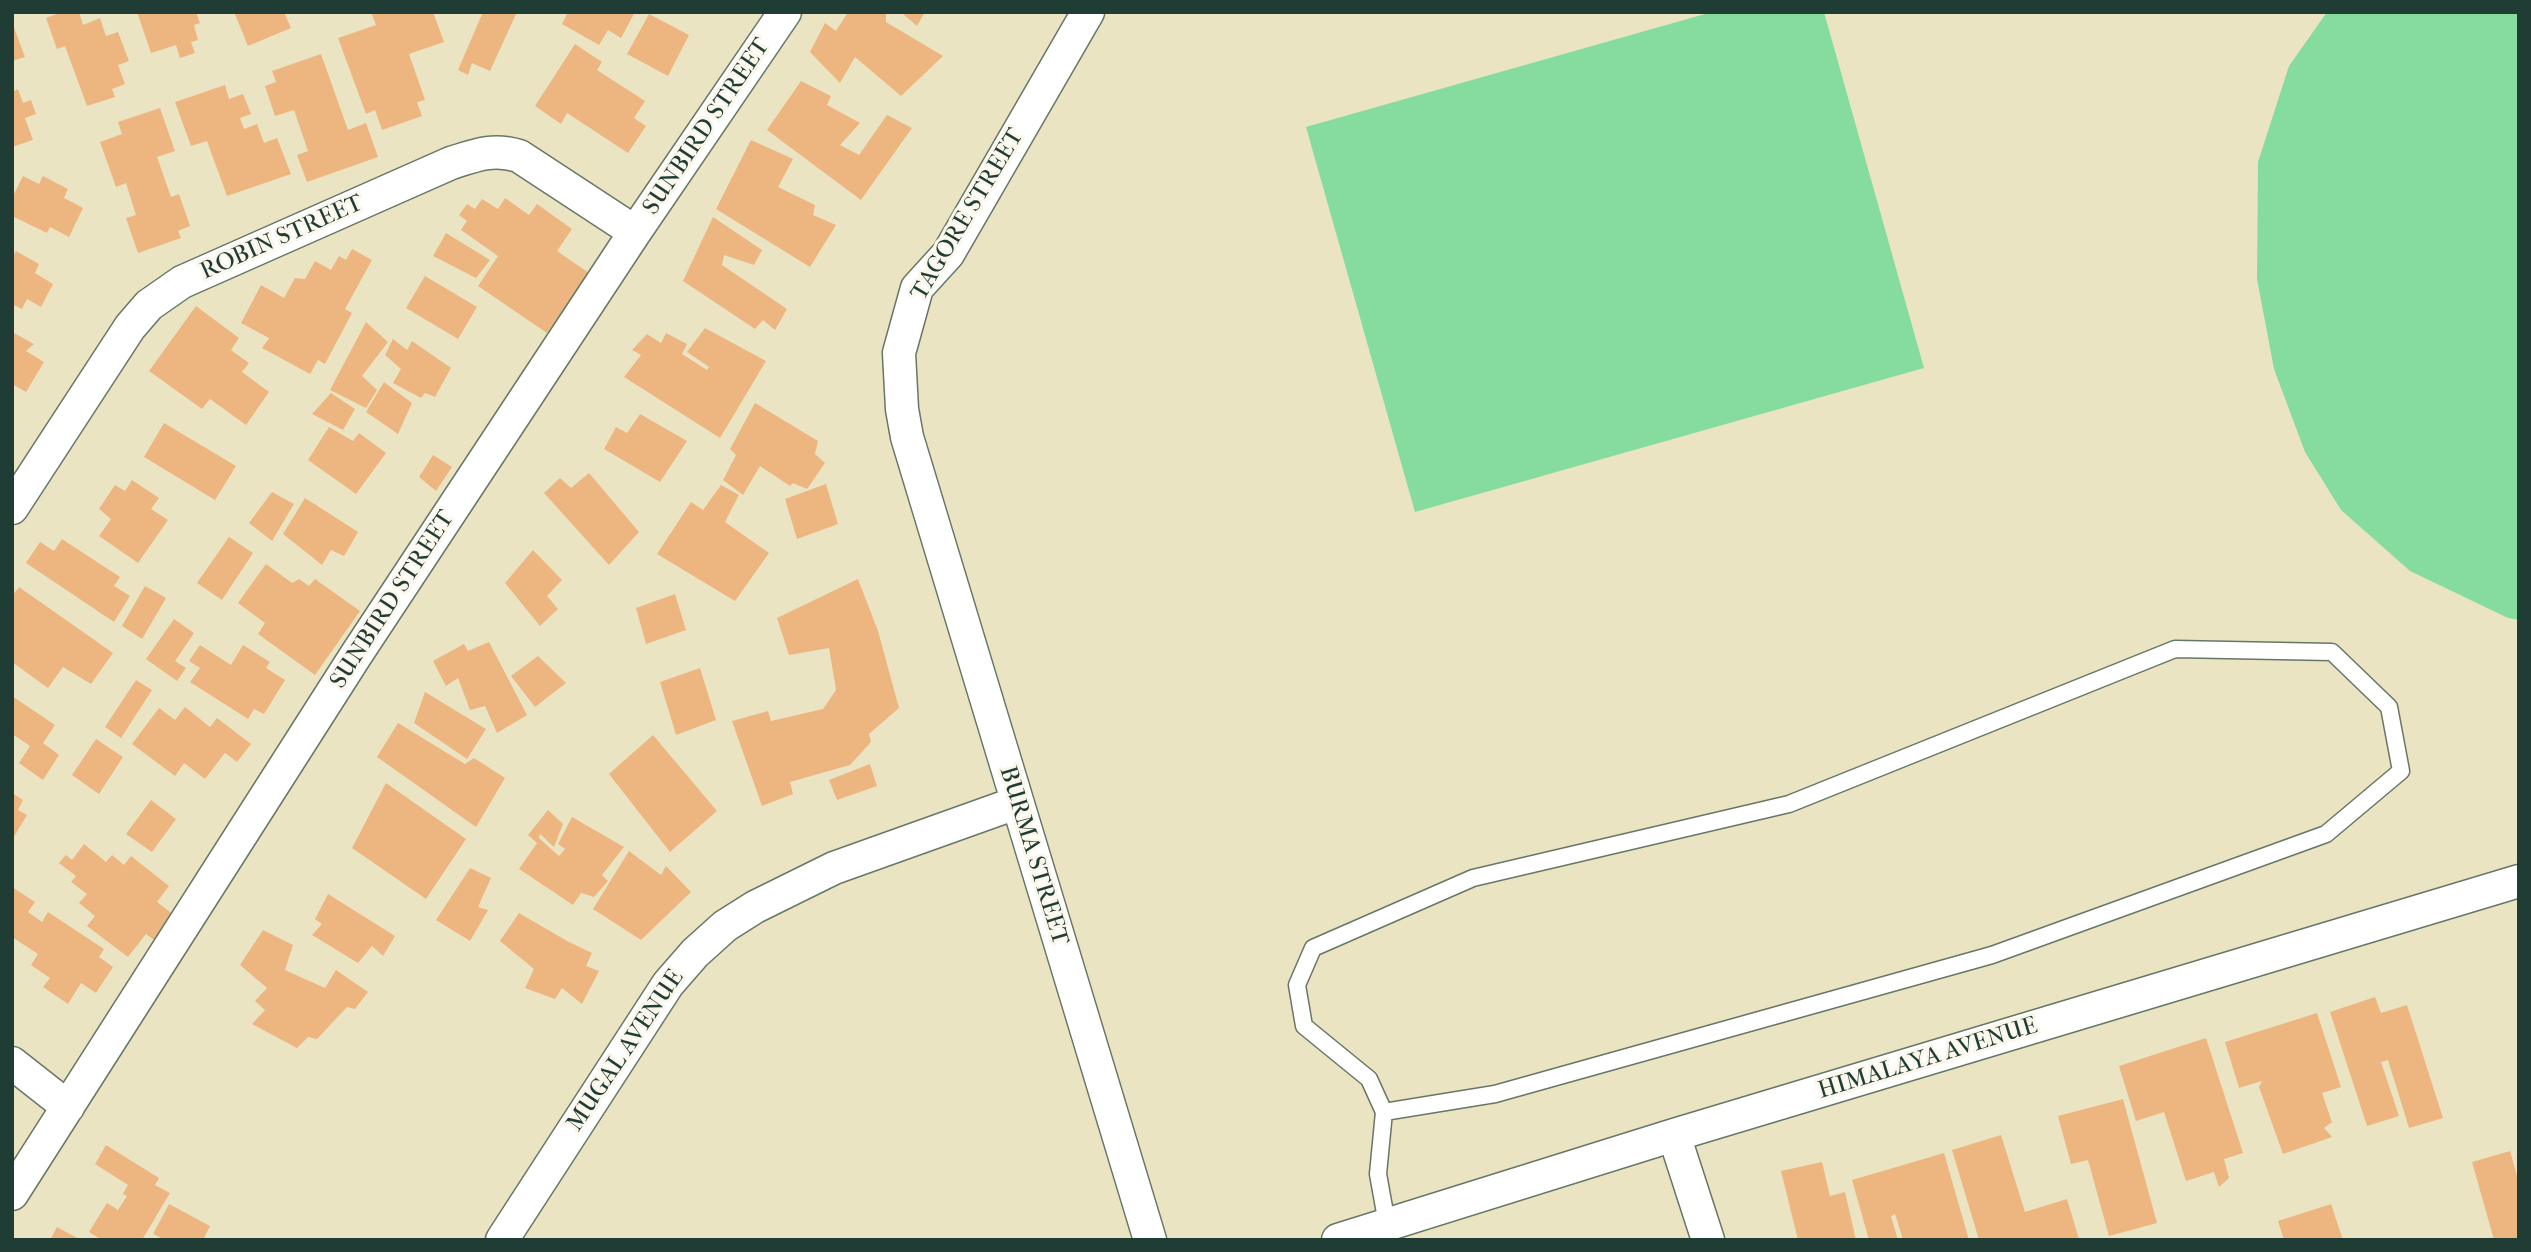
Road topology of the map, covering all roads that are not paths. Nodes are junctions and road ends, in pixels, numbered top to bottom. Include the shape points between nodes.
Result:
1 (785, 12) edge
2 (1088, 12) edge
3 (635, 232) junction
4 (918, 472) joint
5 (12, 508) edge
6 (1016, 803) junction
7 (2519, 881) edge
8 (12, 1063) edge
9 (68, 1107) junction
10 (1384, 1112) junction
11 (1674, 1135) junction
12 (12, 1194) edge
13 (1387, 1224) junction
14 (502, 1240) edge
15 (1150, 1240) edge
16 (1338, 1240) edge
17 (1708, 1240) edge

1 - 3 street, SUNBIRD STREET
2 - 4 street, TAGORE STREET via 948,254 917,288 899,353 898,374 907,437
3 - 5 street, ROBIN STREET via 519,156 502,151 451,163 182,282 149,305 130,327
3 - 9 street, SUNBIRD STREET via 356,655
4 - 6 street, BURMA STREET
6 - 14 street, MUGAL AVENUE via 834,868 725,926 668,984
6 - 15 street, BURMA STREET
7 - 11 street, HIMALAYA AVENUE
8 - 9 street
9 - 12 street, SUNBIRD STREET
10 - 10 lane via 1369,1079 1304,1026 1297,985 1313,948 1473,878 1788,804 2175,649 2332,652 2389,707 2401,771 2326,834 1992,955 1495,1094
10 - 13 lane via 1378,1174
11 - 13 street, HIMALAYA AVENUE
11 - 17 street
13 - 16 street, HIMALAYA AVENUE

